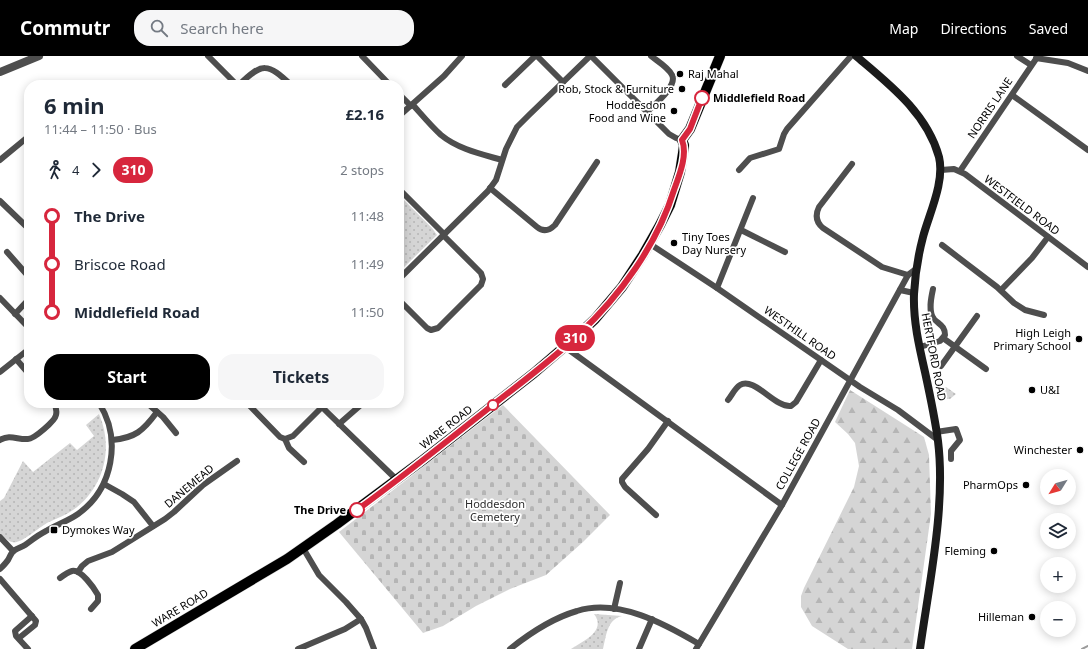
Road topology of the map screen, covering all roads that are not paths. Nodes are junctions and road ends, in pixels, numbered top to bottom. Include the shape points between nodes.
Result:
1 (39, 56) edge
2 (208, 56) edge
3 (362, 56) edge
4 (462, 56) edge
5 (536, 56) edge
6 (591, 56) edge
7 (651, 56) edge
8 (720, 56) edge
9 (851, 56) edge
10 (856, 56) edge
11 (1017, 56) edge
12 (1037, 57) edge
13 (1031, 65) junction
14 (1088, 70) edge
15 (0, 72) edge
16 (233, 80) edge
17 (243, 80) edge
18 (285, 80) edge
19 (385, 80) edge
20 (563, 82) junction
21 (505, 85) dead end
22 (1012, 95) junction
23 (404, 99) edge
24 (412, 106) junction
25 (404, 112) edge
26 (647, 112) junction
27 (24, 140) edge
28 (682, 140) junction
29 (1088, 150) edge
30 (0, 160) edge
31 (502, 160) junction
32 (597, 162) dead end
33 (852, 164) dead end
34 (739, 170) dead end
35 (940, 170) junction
36 (960, 171) junction
37 (490, 188) junction
38 (404, 194) edge
39 (753, 198) dead end
40 (0, 201) edge
41 (24, 223) edge
42 (741, 230) junction
43 (444, 235) junction
44 (1048, 237) junction
45 (650, 244) junction
46 (942, 245) dead end
47 (7, 252) dead end
48 (785, 252) dead end
49 (1088, 267) edge
50 (916, 269) junction
51 (24, 271) edge
52 (404, 274) edge
53 (908, 275) junction
54 (717, 288) junction
55 (933, 289) dead end
56 (900, 290) junction
57 (1001, 290) junction
58 (914, 293) junction
59 (0, 298) edge
60 (24, 304) edge
61 (404, 305) edge
62 (15, 314) junction
63 (1044, 315) dead end
64 (977, 316) dead end
65 (24, 323) edge
66 (943, 338) junction
67 (955, 346) junction
68 (565, 347) junction
69 (920, 347) junction
70 (24, 353) edge
71 (16, 360) junction
72 (821, 360) junction
73 (941, 366) dead end
74 (986, 368) dead end
75 (24, 369) edge
76 (0, 372) edge
77 (850, 380) junction
78 (728, 400) dead end
79 (56, 408) edge
80 (102, 408) edge
81 (153, 408) edge
82 (252, 408) edge
83 (319, 408) edge
84 (325, 408) edge
85 (357, 408) edge
86 (157, 412) junction
87 (668, 421) junction
88 (339, 424) junction
89 (176, 433) dead end
90 (937, 436) junction
91 (0, 440) edge
92 (112, 440) junction
93 (285, 440) junction
94 (951, 459) dead end
95 (237, 461) dead end
96 (304, 462) dead end
97 (397, 480) junction
98 (104, 484) junction
99 (782, 505) junction
100 (656, 515) dead end
101 (153, 526) junction
102 (0, 537) edge
103 (303, 548) junction
104 (13, 551) junction
105 (0, 569) edge
106 (78, 572) junction
107 (60, 578) dead end
108 (0, 579) edge
109 (620, 583) dead end
110 (91, 609) dead end
111 (614, 609) junction
112 (360, 619) junction
113 (652, 619) junction
114 (697, 646) edge
115 (28, 649) edge
116 (135, 649) edge
117 (298, 649) edge
118 (374, 649) edge
119 (510, 649) edge
120 (639, 649) edge
121 (920, 649) edge

1 - 15 street
2 - 16 street
3 - 19 street
4 - 24 street
5 - 20 street
5 - 21 street
6 - 20 street
6 - 26 street
7 - 26 street via 669,72 673,80 664,96
8 - 28 main road via 690,129
9 - 34 street via 787,130 779,149 750,158
10 - 35 main road, HERTFORD ROAD via 918,114 935,146
11 - 13 street
12 - 13 street, NORRIS LANE
12 - 14 street
13 - 22 street, NORRIS LANE
17 - 18 street via 251,73 265,68 276,72
20 - 31 street via 522,121 511,138
22 - 29 street
22 - 36 street, NORRIS LANE
23 - 24 street
24 - 25 street
24 - 31 street via 447,139 466,149
26 - 28 street via 673,136
27 - 30 street
28 - 45 main road, WARE ROAD via 683,153 676,184 667,212
31 - 37 street
32 - 37 street via 555,226 548,230 537,227
33 - 53 street via 819,207 818,221 823,228 882,268
35 - 36 street
35 - 50 main road, HERTFORD ROAD via 938,187
36 - 44 street, WESTFIELD ROAD
37 - 43 street
38 - 43 street
39 - 42 street
40 - 41 street
42 - 48 street
42 - 54 street
43 - 52 street
43 - 61 street via 481,273 482,283 438,328 433,330 427,328
44 - 49 street, WESTFIELD ROAD
44 - 57 street
45 - 54 street, WESTHILL ROAD
45 - 68 main road, WARE ROAD via 614,297
46 - 57 street
47 - 51 street
50 - 53 street, COLLEGE ROAD
50 - 58 main road, HERTFORD ROAD
53 - 56 street, COLLEGE ROAD
54 - 72 street, WESTHILL ROAD
55 - 66 street via 932,315 943,326
56 - 58 street
56 - 77 street, COLLEGE ROAD
57 - 63 street via 1020,307
58 - 69 main road, HERTFORD ROAD via 915,322
59 - 62 street
60 - 62 street
62 - 65 street
64 - 67 street
66 - 67 street
66 - 69 street via 936,343
67 - 73 street
67 - 74 street
68 - 87 street
68 - 97 main road, WARE ROAD
69 - 90 main road, HERTFORD ROAD
70 - 71 street
71 - 75 street
71 - 76 street
72 - 77 street, WESTHILL ROAD
72 - 78 street via 796,402 791,406 784,406 747,383 738,387
77 - 90 street, WESTHILL ROAD
77 - 99 street, COLLEGE ROAD
79 - 91 street via 55,419 34,437 8,437
80 - 92 street
81 - 86 street
82 - 93 street
83 - 93 street via 293,436
84 - 88 street
85 - 88 street
86 - 89 street
86 - 92 street via 149,423 132,436
87 - 99 street
87 - 100 street via 622,479 625,487
88 - 97 street
90 - 94 street via 956,429 960,440 951,451
90 - 121 main road, HERTFORD ROAD via 940,468 938,516
92 - 98 street via 111,460
93 - 96 street via 289,448
95 - 101 street, DANEMEAD via 207,481 174,512
97 - 103 main road, WARE ROAD
98 - 101 street via 134,502
98 - 104 street via 90,504 77,515
99 - 114 street, COLLEGE ROAD
101 - 106 street, DANEMEAD via 112,552 88,561
102 - 104 street
103 - 112 street via 320,575
103 - 116 main road, WARE ROAD
104 - 105 street
106 - 107 street via 69,572
106 - 110 street via 98,595 98,601
108 - 115 street via 35,619 36,624 19,638
109 - 111 street
111 - 113 street
111 - 119 street via 595,608 577,611 542,627
112 - 117 street via 345,629
112 - 118 street
113 - 114 street
113 - 120 street

